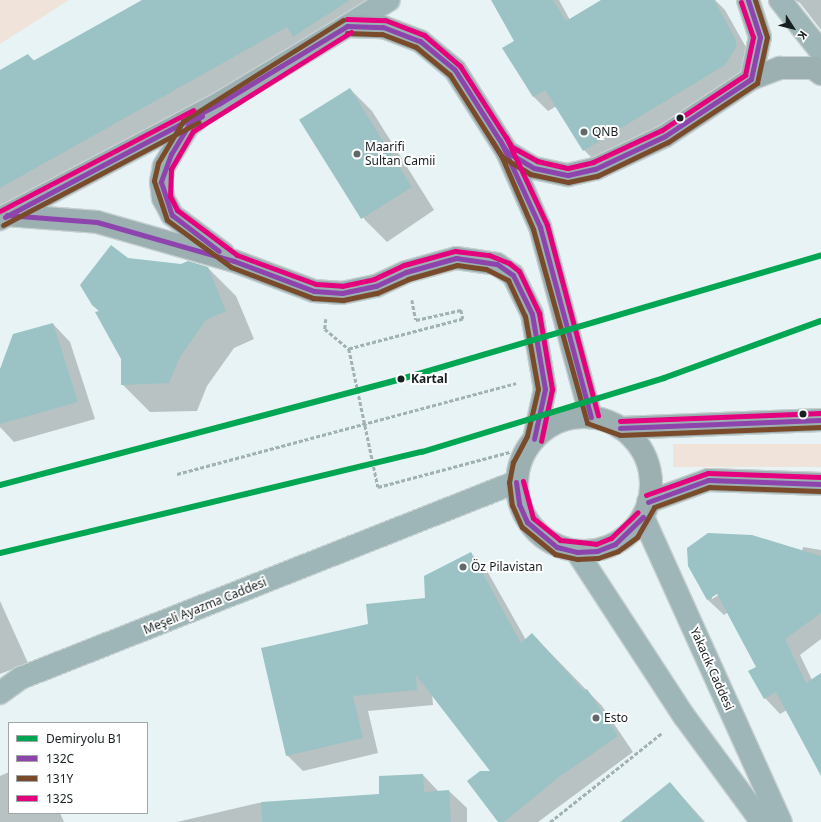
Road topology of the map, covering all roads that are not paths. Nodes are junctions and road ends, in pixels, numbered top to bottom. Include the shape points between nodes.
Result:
1 (389, 0) edge
2 (748, 0) edge
3 (780, 0) edge
4 (347, 26) junction
5 (821, 52) edge
6 (821, 74) edge
7 (751, 79) junction
8 (220, 103) junction
9 (507, 152) junction
10 (4, 217) edge
11 (234, 261) junction
12 (591, 417) junction
13 (821, 420) edge
14 (620, 428) junction
15 (530, 444) junction
16 (516, 482) junction
17 (821, 484) edge
18 (645, 510) junction
19 (577, 552) junction
20 (0, 693) edge
21 (762, 822) edge
22 (781, 822) edge

1 - 4 street
2 - 7 street via 760,37
3 - 5 street
4 - 8 main road
4 - 9 main road via 382,27 420,41 454,70
6 - 7 main road via 813,68 780,68
7 - 9 main road via 665,136 595,169 568,175 534,168
8 - 10 main road
8 - 11 main road via 188,126 164,166 161,182 172,215
9 - 12 main road via 540,226
10 - 11 main road via 97,222
11 - 15 main road via 314,291 335,293 376,286 406,272 456,258 488,262 513,275 532,314 545,389
12 - 14 main road
12 - 15 main road via 570,418 550,426
13 - 14 main road
14 - 18 main road via 643,453 650,474
15 - 16 main road
16 - 19 main road via 519,504 527,522 540,536 557,547
16 - 20 street, Meşeli Ayazma Caddesi via 21,678
17 - 18 main road via 708,480
18 - 19 main road via 615,544
18 - 22 street, Yakacık Caddesi
19 - 21 street via 684,716

